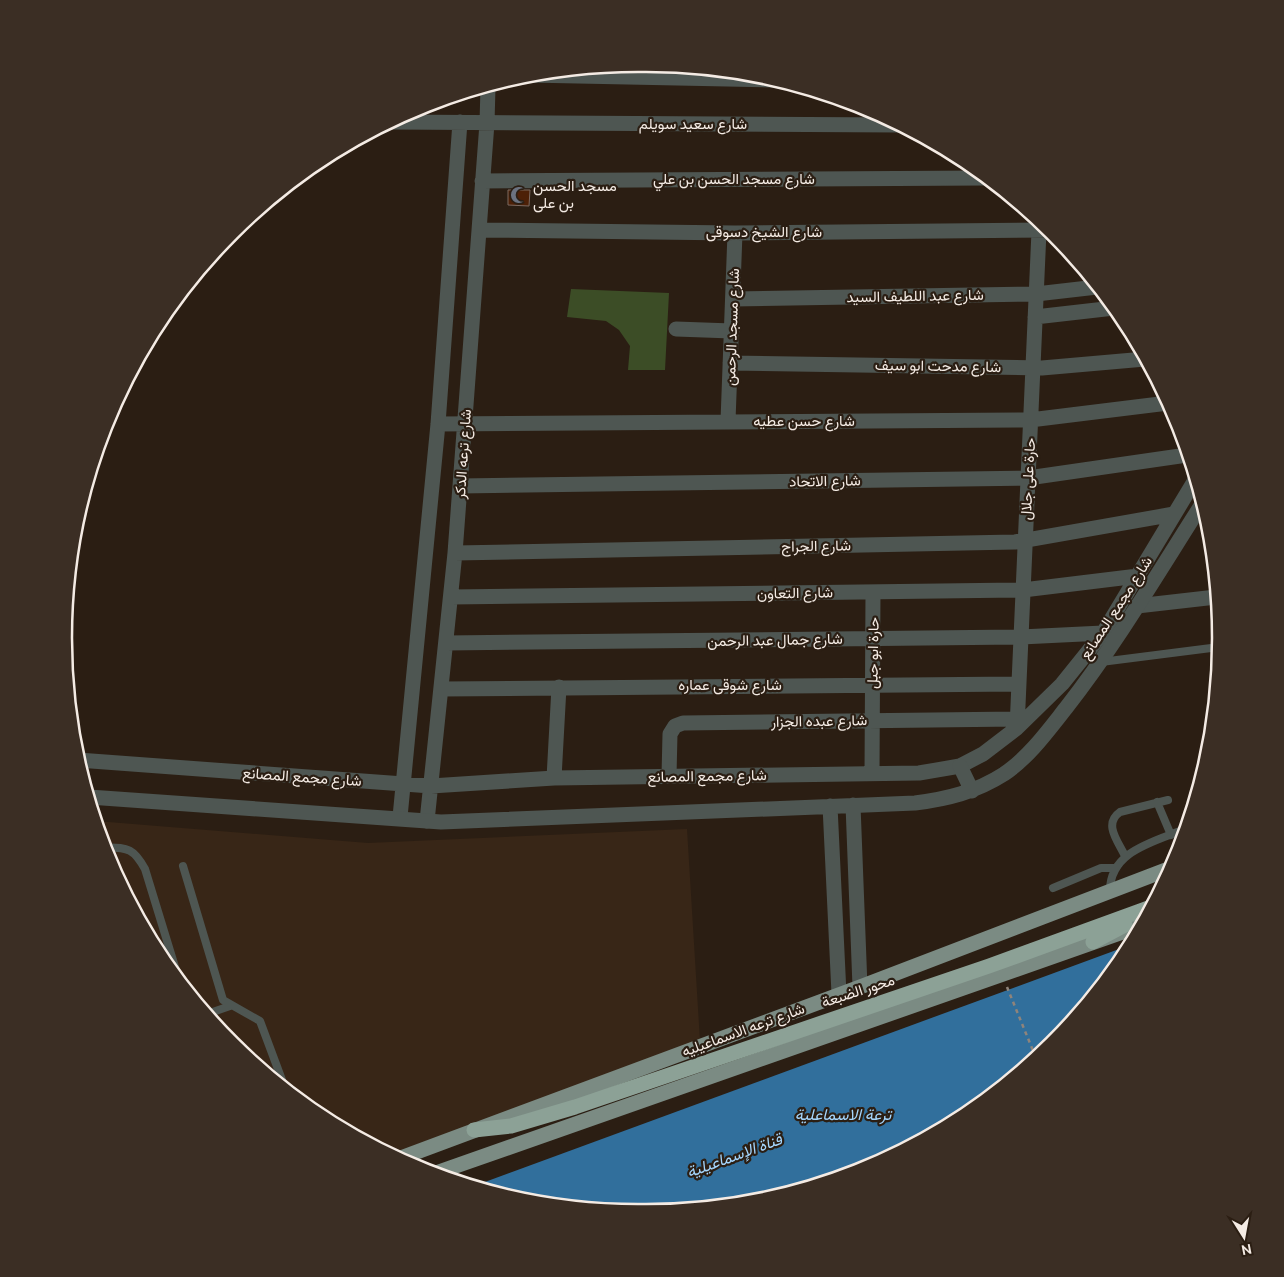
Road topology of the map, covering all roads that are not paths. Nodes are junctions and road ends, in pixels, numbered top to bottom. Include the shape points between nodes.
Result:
1 (623, 73) edge
2 (722, 77) edge
3 (488, 93) edge
4 (408, 122) edge
5 (460, 122) junction
6 (487, 123) junction
7 (882, 125) edge
8 (974, 178) edge
9 (482, 181) junction
10 (478, 230) junction
11 (1038, 231) edge
12 (735, 233) junction
13 (1043, 236) edge
14 (1090, 288) edge
15 (1036, 294) junction
16 (733, 298) junction
17 (1105, 309) edge
18 (1035, 317) junction
19 (676, 328) dead end
20 (732, 331) junction
21 (1138, 360) edge
22 (730, 363) junction
23 (1033, 368) junction
24 (1160, 404) edge
25 (1030, 420) junction
26 (728, 421) junction
27 (438, 424) junction
28 (465, 425) junction
29 (1181, 456) edge
30 (1028, 478) junction
31 (460, 486) junction
32 (1191, 487) edge
33 (1197, 512) edge
34 (1174, 514) junction
35 (1025, 541) junction
36 (455, 553) junction
37 (1138, 576) junction
38 (1023, 590) junction
39 (874, 592) junction
40 (450, 597) junction
41 (1210, 598) edge
42 (1137, 606) junction
43 (1103, 633) junction
44 (1020, 637) junction
45 (873, 638) junction
46 (446, 643) junction
47 (1211, 648) edge
48 (1101, 662) junction
49 (872, 684) junction
50 (1018, 684) junction
51 (559, 687) junction
52 (442, 689) junction
53 (872, 720) junction
54 (1017, 723) junction
55 (86, 761) edge
56 (960, 766) junction
57 (872, 774) junction
58 (669, 776) junction
59 (554, 778) junction
60 (403, 785) junction
61 (431, 786) junction
62 (972, 791) junction
63 (96, 797) edge
64 (1168, 800) dead end
65 (1157, 802) junction
66 (854, 805) junction
67 (830, 806) junction
68 (400, 818) junction
69 (427, 821) junction
70 (1176, 833) edge
71 (1171, 835) junction
72 (113, 847) edge
73 (1125, 856) junction
74 (182, 866) dead end
75 (1115, 868) junction
76 (1160, 872) edge
77 (1053, 888) dead end
78 (1110, 892) junction
79 (1142, 910) edge
80 (1137, 919) edge
81 (1132, 929) edge
82 (1093, 942) junction
83 (173, 960) edge
84 (860, 987) junction
85 (839, 994) junction
86 (230, 1006) junction
87 (213, 1012) edge
88 (280, 1076) edge
89 (474, 1130) junction
90 (407, 1155) edge
91 (445, 1170) edge

1 - 2 street
3 - 6 street, شارع ترعه الدكر
4 - 5 street, شارع سعيد سويلم
5 - 6 street, شارع سعيد سويلم
5 - 27 street, شارع ترعه الدكر
6 - 7 street, شارع سعيد سويلم
6 - 9 street, شارع ترعه الدكر
8 - 9 street, شارع مسجد الحسن بن علي
9 - 10 street, شارع ترعه الدكر
10 - 12 street, شارع الشيخ دسوقى
10 - 28 street, شارع ترعه الدكر
11 - 12 street, شارع الشيخ دسوقى
12 - 16 street, شارع مسجد الرحمن
13 - 15 street, حارة على جلال
14 - 15 street, شارع عبد اللطيف السيد
15 - 16 street, شارع عبد اللطيف السيد
15 - 18 street, حارة على جلال
16 - 20 street, شارع مسجد الرحمن
17 - 18 street
18 - 23 street, حارة على جلال
19 - 20 street
20 - 22 street, شارع مسجد الرحمن
21 - 23 street, شارع مدحت ابو سيف
22 - 23 street, شارع مدحت ابو سيف
22 - 26 street, شارع مسجد الرحمن
23 - 25 street, حارة على جلال
24 - 25 street, شارع حسن عطيه
25 - 26 street, شارع حسن عطيه
25 - 30 street, حارة على جلال
26 - 28 street, شارع حسن عطيه
27 - 28 street, شارع حسن عطيه
27 - 60 street, شارع ترعه الدكر
28 - 31 street, شارع ترعه الدكر
29 - 30 street, شارع الاتحاد
30 - 31 street, شارع الاتحاد
30 - 35 street, حارة على جلال
31 - 36 street, شارع ترعه الدكر
32 - 34 street, شارع مجمع المصانع
33 - 42 street, شارع مجمع المصانع
34 - 35 street, شارع الجراج
34 - 37 street, شارع مجمع المصانع
35 - 36 street, شارع الجراج
35 - 38 street, حارة على جلال
36 - 40 street, شارع ترعه الدكر
37 - 38 street, شارع التعاون
37 - 43 street, شارع مجمع المصانع
38 - 39 street, شارع التعاون
38 - 44 street, حارة على جلال
39 - 40 street, شارع التعاون
39 - 45 street, حارة ابو جبل
40 - 46 street, شارع ترعه الدكر
41 - 42 street
42 - 48 street, شارع مجمع المصانع
43 - 44 street, شارع جمال عبد الرحمن
43 - 54 street, شارع مجمع المصانع via 1062,684
44 - 45 street, شارع جمال عبد الرحمن
44 - 50 street, حارة على جلال
45 - 46 street, شارع جمال عبد الرحمن
45 - 49 street, حارة ابو جبل
46 - 52 street, شارع ترعه الدكر
47 - 48 lane
48 - 62 street, شارع مجمع المصانع via 1031,750 1004,774
49 - 50 street, شارع شوقى عماره
49 - 51 street, شارع شوقى عماره
49 - 53 street, حارة ابو جبل
50 - 54 street, حارة على جلال
51 - 52 street, شارع شوقى عماره
51 - 59 street
52 - 61 street, شارع ترعه الدكر
53 - 54 street, شارع عبده الجزار
53 - 57 street, حارة ابو جبل
53 - 58 street, شارع عبده الجزار via 679,724 670,734
54 - 56 street, شارع مجمع المصانع via 989,750
55 - 60 street, شارع مجمع المصانع
56 - 57 street, شارع مجمع المصانع via 919,773
56 - 62 street
57 - 58 street, شارع مجمع المصانع
58 - 59 street, شارع مجمع المصانع
59 - 61 street, شارع مجمع المصانع
60 - 61 street, شارع مجمع المصانع
60 - 68 street, شارع ترعه الدكر
61 - 69 street, شارع ترعه الدكر
62 - 66 street, شارع مجمع المصانع via 944,799
63 - 68 street, شارع مجمع المصانع
64 - 65 lane
65 - 71 lane
65 - 73 lane via 1114,816 1112,829
66 - 67 street, شارع مجمع المصانع
66 - 84 street
67 - 69 street, شارع مجمع المصانع
67 - 85 street
68 - 69 street, شارع مجمع المصانع
70 - 71 lane
71 - 73 lane
72 - 83 lane via 128,848 145,869
73 - 75 lane
74 - 86 lane via 222,1000
75 - 77 lane via 1101,868
75 - 78 lane
76 - 78 main road, شارع ترعه الاسماعيليه
78 - 84 main road, شارع ترعه الاسماعيليه
79 - 89 highway, محور الضبعة via 575,1107 517,1125
80 - 82 highway
81 - 82 main road
82 - 91 main road
84 - 85 main road, شارع ترعه الاسماعيليه
85 - 89 main road, شارع ترعه الاسماعيليه
86 - 87 lane
86 - 88 lane via 243,1009 260,1021
89 - 90 main road, شارع ترعه الاسماعيليه

